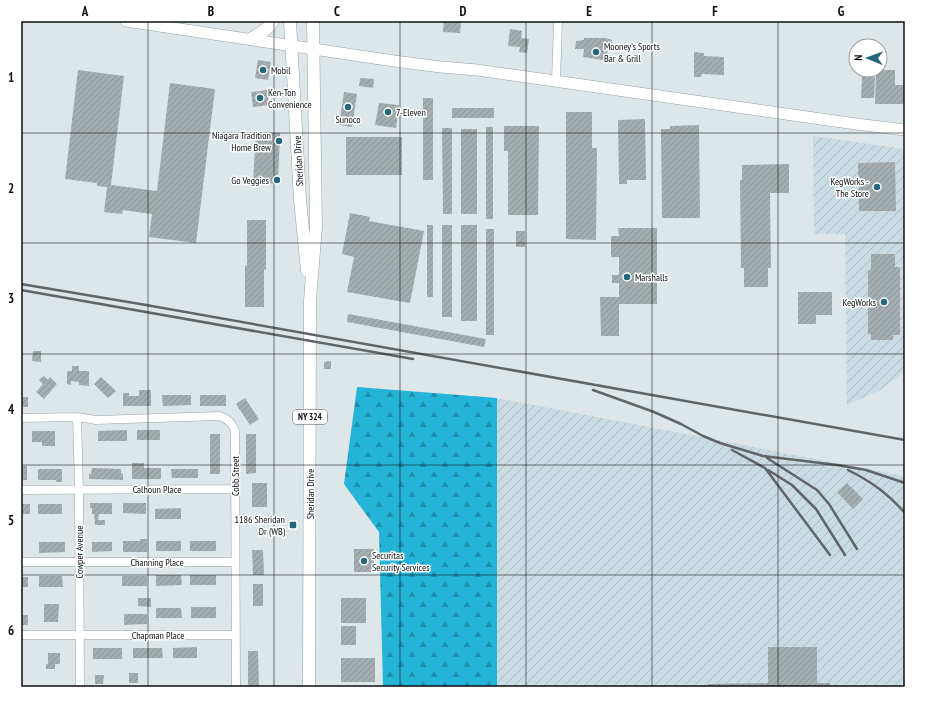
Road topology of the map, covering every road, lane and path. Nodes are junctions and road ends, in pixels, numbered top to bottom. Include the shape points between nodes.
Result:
1 (126, 21) edge
2 (273, 21) edge
3 (290, 21) edge
4 (313, 21) edge
5 (558, 21) edge
6 (141, 22) edge
7 (250, 39) junction
8 (291, 45) junction
9 (313, 48) junction
10 (556, 81) junction
11 (905, 130) edge
12 (310, 300) junction
13 (77, 417) junction
14 (21, 418) edge
15 (79, 489) junction
16 (235, 489) junction
17 (21, 490) edge
18 (21, 562) edge
19 (79, 562) junction
20 (235, 562) junction
21 (21, 635) edge
22 (80, 635) junction
23 (236, 635) junction
24 (80, 687) edge
25 (236, 687) edge
26 (309, 687) edge

1 - 6 main road
2 - 7 main road via 262,33
3 - 8 main road, Sheridan Drive / NY 324
4 - 9 main road, Sheridan Drive / NY 324
5 - 10 street
6 - 7 main road
7 - 8 main road
8 - 9 main road
8 - 12 main road, Sheridan Drive / NY 324 via 300,200
9 - 10 main road
9 - 12 main road, Sheridan Drive / NY 324 via 316,227
10 - 11 main road
12 - 26 main road, Sheridan Drive / NY 324
13 - 14 street
13 - 15 street, Cowper Avenue
13 - 16 street, Cobb Street via 96,420 219,416 225,418 233,425 235,431
15 - 16 street, Calhoun Place
15 - 17 street, Calhoun Place
15 - 19 street, Cowper Avenue
16 - 20 street, Cobb Street
18 - 19 street, Channing Place
19 - 20 street, Channing Place
19 - 22 street, Cowper Avenue
20 - 23 street, Cobb Street
21 - 22 street, Chapman Place
22 - 23 street, Chapman Place
22 - 24 street, Cowper Avenue
23 - 25 street, Cobb Street

